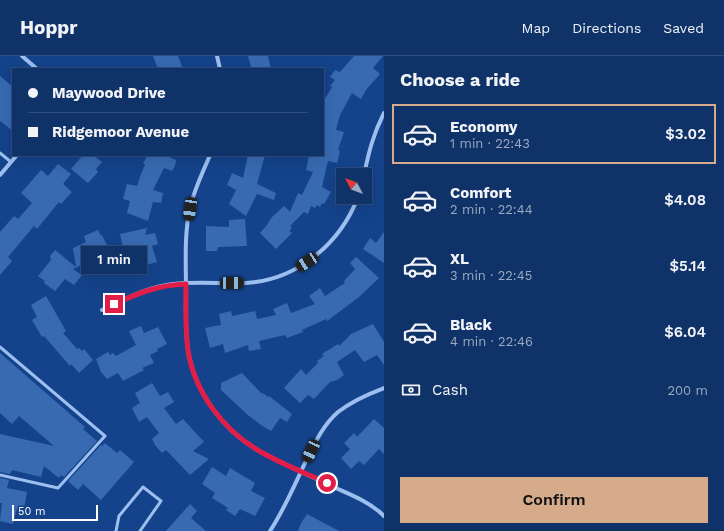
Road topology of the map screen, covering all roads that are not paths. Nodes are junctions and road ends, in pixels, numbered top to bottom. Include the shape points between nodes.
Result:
1 (22, 56) edge
2 (217, 56) edge
3 (36, 68) edge
4 (220, 68) edge
5 (384, 113) edge
6 (0, 153) edge
7 (16, 156) edge
8 (210, 156) edge
9 (11, 162) junction
10 (365, 168) edge
11 (0, 175) edge
12 (355, 204) edge
13 (186, 284) junction
14 (102, 310) dead end
15 (0, 347) edge
16 (384, 388) edge
17 (301, 471) junction
18 (0, 474) edge
19 (384, 516) edge
20 (116, 531) edge
21 (140, 531) edge
22 (270, 531) edge

1 - 3 street
2 - 4 street
5 - 10 street via 368,151
6 - 9 lane
7 - 9 street
8 - 13 street via 190,209 186,231
9 - 11 street
12 - 13 street via 343,227 330,243 299,267 282,275 247,283
13 - 14 street via 155,287
13 - 17 street via 188,351 202,392 214,411 242,439 261,452
15 - 18 lane via 104,436 58,488
16 - 17 street via 352,402 337,414 316,441
17 - 19 street via 365,502
17 - 22 street
20 - 21 lane via 119,516 143,487 161,501

